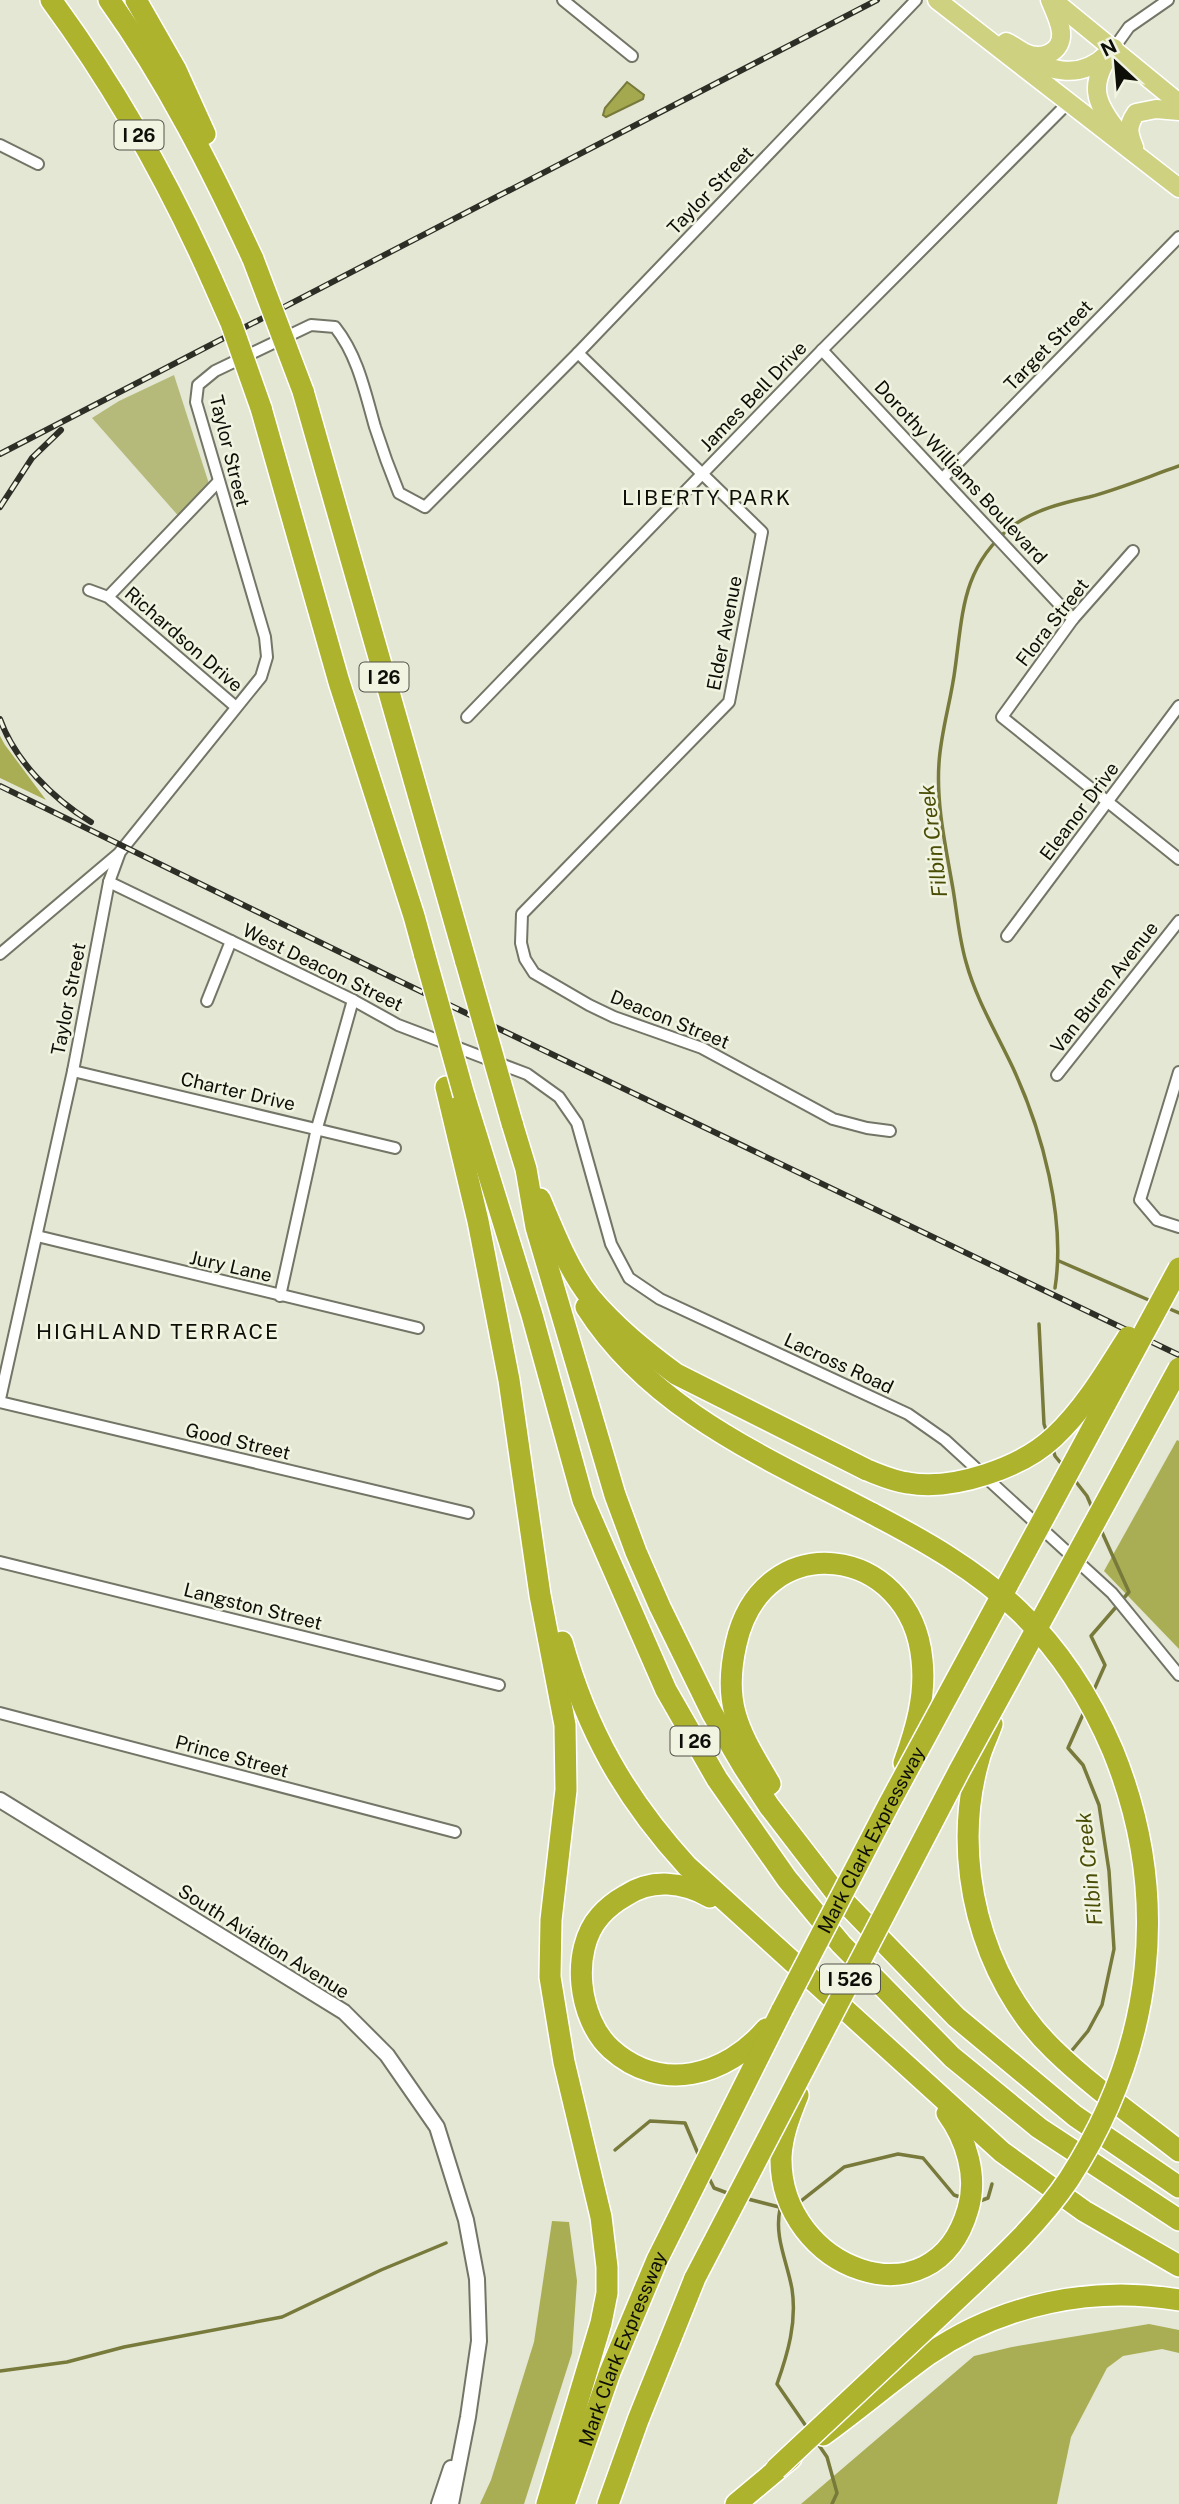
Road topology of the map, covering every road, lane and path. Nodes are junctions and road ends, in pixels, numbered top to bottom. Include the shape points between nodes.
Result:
1 (38, 0) edge
2 (51, 0) edge
3 (109, 0) edge
4 (136, 0) edge
5 (562, 0) edge
6 (916, 0) edge
7 (937, 0) edge
8 (1051, 0) edge
9 (1168, 0) edge
10 (985, 38) junction
11 (1114, 48) junction
12 (632, 56) dead end
13 (1009, 56) junction
14 (107, 82) junction
15 (1069, 102) junction
16 (1179, 103) edge
17 (1179, 111) edge
18 (0, 145) edge
19 (1138, 156) junction
20 (38, 164) dead end
21 (1179, 188) edge
22 (221, 189) junction
23 (1179, 237) edge
24 (822, 350) junction
25 (578, 353) junction
26 (701, 475) junction
27 (943, 478) junction
28 (218, 482) junction
29 (1133, 551) dead end
30 (89, 590) dead end
31 (108, 597) junction
32 (1073, 619) junction
33 (1179, 706) edge
34 (236, 707) junction
35 (467, 718) dead end
36 (1108, 802) junction
37 (120, 852) junction
38 (1179, 859) edge
39 (108, 882) junction
40 (522, 914) joint
41 (1179, 921) edge
42 (1007, 936) dead end
43 (231, 941) junction
44 (0, 954) edge
45 (353, 1000) junction
46 (207, 1001) dead end
47 (73, 1071) junction
48 (1179, 1072) edge
49 (527, 1074) joint
50 (1057, 1075) dead end
51 (455, 1091) junction
52 (317, 1128) junction
53 (890, 1131) dead end
54 (395, 1148) dead end
55 (526, 1169) junction
56 (546, 1213) junction
57 (1179, 1227) edge
58 (37, 1236) junction
59 (1179, 1259) edge
60 (1179, 1268) edge
61 (281, 1296) junction
62 (418, 1328) dead end
63 (1179, 1368) edge
64 (0, 1400) edge
65 (468, 1513) dead end
66 (532, 1532) junction
67 (0, 1562) edge
68 (1179, 1675) edge
69 (1009, 1682) junction
70 (499, 1685) dead end
71 (0, 1713) edge
72 (0, 1800) edge
73 (889, 1804) junction
74 (455, 1832) dead end
75 (815, 1866) junction
76 (744, 1920) junction
77 (782, 2010) junction
78 (823, 2029) junction
79 (927, 2086) junction
80 (1179, 2151) edge
81 (1179, 2187) edge
82 (1179, 2220) edge
83 (1179, 2266) edge
84 (1179, 2300) edge
85 (468, 2417) junction
86 (776, 2469) junction
87 (439, 2504) edge
88 (452, 2504) edge
89 (547, 2504) edge
90 (564, 2504) edge
91 (608, 2504) edge
92 (736, 2504) edge

1 - 14 highway
2 - 14 highway, I 26
3 - 22 highway, I 26 via 167,90
4 - 22 highway via 194,108 210,144
5 - 12 street
6 - 25 street, Taylor Street
7 - 10 main road
8 - 10 main road via 1061,32 1060,43 1049,54 1027,54 1007,42
8 - 11 main road
9 - 11 street via 1129,27
10 - 13 main road
11 - 13 main road via 1098,63 1074,72
11 - 16 main road
11 - 19 main road via 1097,75 1100,102
13 - 15 main road
14 - 51 highway, I 26, bridge via 145,144 212,280 261,408 339,682 414,916
15 - 19 main road
15 - 24 street, James Bell Drive
17 - 19 main road via 1136,113 1129,134
18 - 20 street
19 - 21 main road
22 - 55 highway, I 26, bridge via 303,391
23 - 27 street, Target Street
24 - 26 street, James Bell Drive
24 - 27 street, Dorothy Williams Boulevard
25 - 26 street, Elder Avenue
25 - 28 street, Taylor Street via 425,507 398,493 347,342 335,327 310,325 215,371 198,385 196,402
26 - 35 street, James Bell Drive
26 - 40 street, Elder Avenue via 762,532 729,702
27 - 32 street, Dorothy Williams Boulevard
28 - 31 street, Richardson Drive
28 - 34 street, Taylor Street via 267,657 261,677
29 - 32 street, Flora Street
30 - 31 street, Richardson Drive
31 - 34 street, Richardson Drive
32 - 36 street, Flora Street via 1002,717
33 - 36 street, Eleanor Drive
34 - 37 street, Taylor Street
36 - 38 street
36 - 42 street, Eleanor Drive
37 - 39 street, Taylor Street
37 - 44 street
39 - 43 street, West Deacon Street
39 - 47 street, Taylor Street
40 - 53 street, Deacon Street via 525,959 534,973 556,986 614,1017 702,1048 833,1119
41 - 50 street, Van Buren Avenue
43 - 45 street, West Deacon Street
43 - 46 street
45 - 49 street, West Deacon Street via 398,1025
45 - 52 street
47 - 52 street, Charter Drive
47 - 58 street, Taylor Street
48 - 57 street via 1140,1200 1157,1220
49 - 68 street, Lacross Road via 559,1097 577,1123 611,1244 629,1278 660,1299 908,1414 944,1440 1112,1593
51 - 66 highway
51 - 82 highway, I 26 via 532,1315 583,1500 666,1690 717,1779 787,1880 841,1944 952,2057 1040,2128
52 - 54 street, Charter Drive
52 - 61 street
55 - 56 highway
55 - 75 highway, I 26 via 536,1227 636,1552 712,1713 769,1806
56 - 59 highway, bridge via 589,1295 676,1374 867,1470 910,1484 975,1478 1030,1455 1053,1439 1083,1404
56 - 86 highway, bridge via 571,1283 599,1327 647,1379 690,1414 735,1441 964,1565 1020,1612 1091,1704 1121,1771 1137,1827 1147,1885 1147,1956 1140,2006 1118,2085 1091,2142 1029,2229
58 - 61 street, Jury Lane
58 - 64 street, Taylor Street
60 - 73 highway, Mark Clark Expressway / I 526, bridge
61 - 62 street, Jury Lane
63 - 69 highway, Mark Clark Expressway / I 526, bridge
64 - 65 street, Good Street
66 - 76 highway via 580,1698 619,1779 656,1832
66 - 89 highway via 567,1759 550,1977 564,2062 601,2217 607,2267 607,2293 598,2333
67 - 70 street, Langston Street
69 - 78 highway, Mark Clark Expressway / I 526, bridge
69 - 80 highway, bridge via 972,1788 968,1842 973,1891 985,1936 1019,2010 1045,2040 1080,2074
71 - 74 street, Prince Street
72 - 85 street, South Aviation Avenue via 344,2012 387,2055 437,2127 466,2220 477,2279 479,2341
73 - 75 highway, bridge via 920,1715 923,1679 916,1631 895,1596 875,1577 833,1563 788,1572 764,1587 738,1630 731,1695 741,1731
73 - 77 highway, Mark Clark Expressway / I 526, bridge
75 - 81 highway, I 26 via 865,1925 956,2017 1075,2116
76 - 77 highway via 694,1888 677,1884 643,1886 627,1894 605,1911 585,1949 581,1978 591,2018 609,2047 648,2071 680,2075 729,2062
76 - 79 highway
77 - 90 highway, Mark Clark Expressway / I 526 via 657,2260 610,2372
78 - 79 highway, bridge via 783,2141 783,2182 801,2226 829,2255 846,2265 895,2274 929,2264 951,2246 960,2231 971,2198 970,2165 960,2133
78 - 91 highway, Mark Clark Expressway / I 526, bridge via 695,2278
79 - 83 highway via 1023,2168 1084,2211
84 - 86 highway, bridge via 1083,2296 1037,2305 971,2330 929,2354
85 - 87 street, South Aviation Avenue
85 - 88 street, South Aviation Avenue
86 - 92 highway

